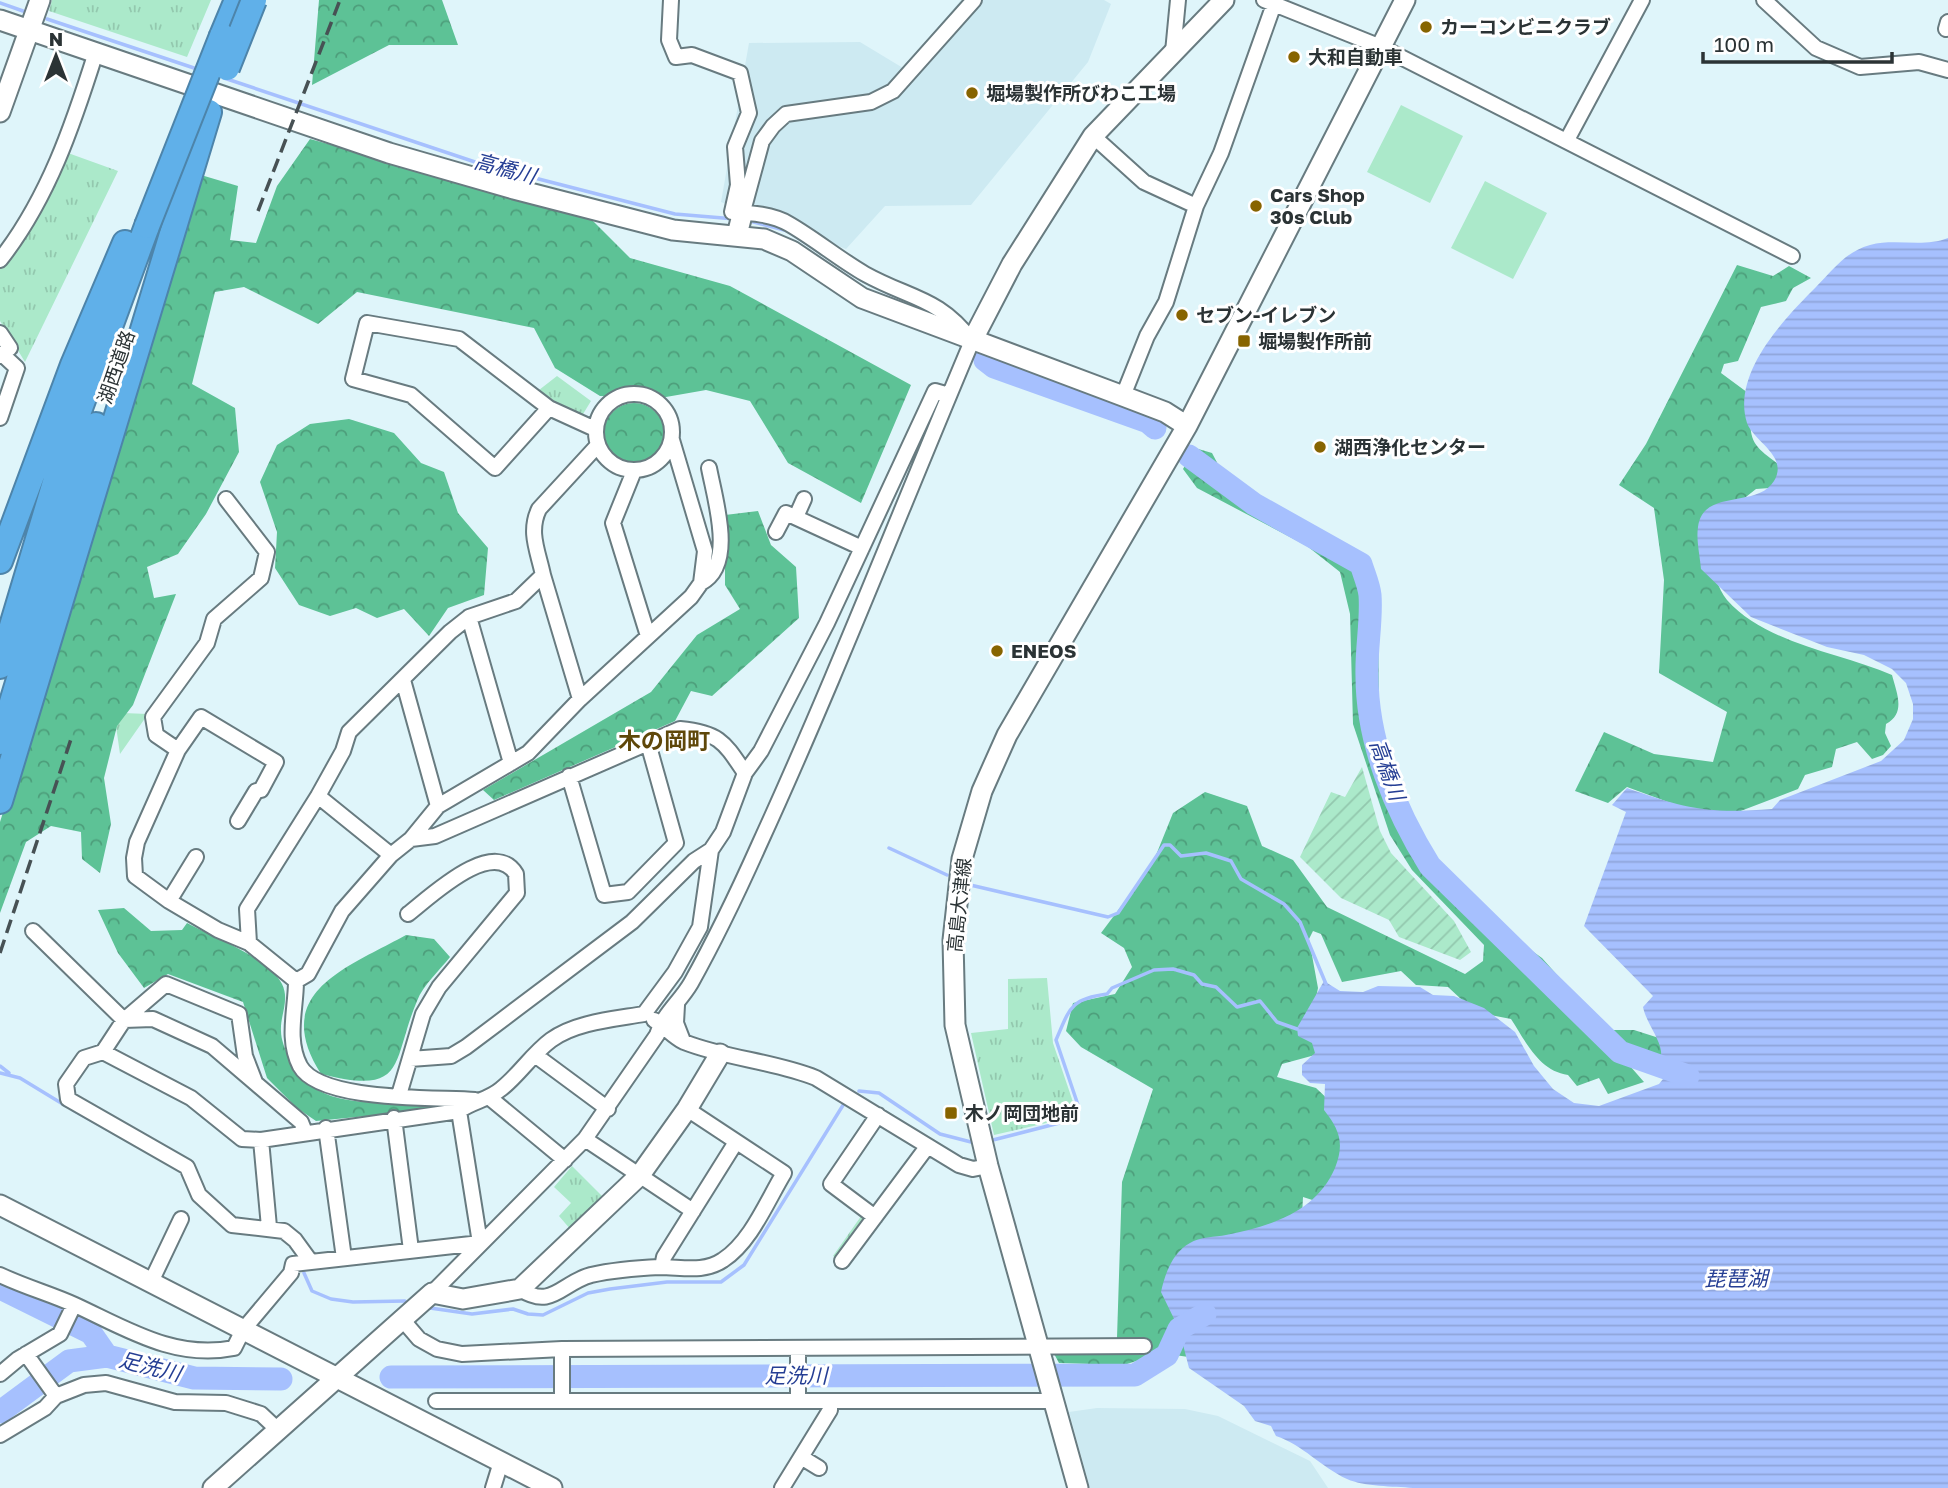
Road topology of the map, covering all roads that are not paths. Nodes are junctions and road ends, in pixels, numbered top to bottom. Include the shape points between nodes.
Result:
1 (40, 0) edge
2 (237, 0) edge
3 (254, 0) edge
4 (671, 0) edge
5 (974, 0) edge
6 (1178, 0) edge
7 (1224, 0) edge
8 (1405, 0) edge
9 (1642, 0) edge
10 (1764, 0) edge
11 (1269, 2) edge
12 (0, 20) edge
13 (29, 30) junction
14 (1381, 47) junction
15 (96, 52) junction
16 (1173, 52) junction
17 (1948, 70) edge
18 (0, 112) edge
19 (1093, 136) junction
20 (1567, 140) junction
21 (1196, 206) junction
22 (742, 214) junction
23 (153, 229) junction
24 (737, 235) junction
25 (1792, 256) dead end
26 (0, 260) edge
27 (0, 333) edge
28 (972, 341) junction
29 (1, 355) edge
30 (949, 396) junction
31 (1123, 396) junction
32 (549, 408) junction
33 (0, 418) edge
34 (595, 429) junction
35 (1184, 431) junction
36 (672, 440) junction
37 (597, 446) junction
38 (709, 468) dead end
39 (634, 471) junction
40 (226, 499) dead end
41 (804, 499) dead end
42 (796, 517) junction
43 (776, 532) dead end
44 (862, 548) junction
45 (0, 561) edge
46 (543, 575) junction
47 (701, 583) junction
48 (469, 617) junction
49 (648, 636) junction
50 (0, 666) edge
51 (403, 680) junction
52 (580, 699) junction
53 (1, 739) edge
54 (648, 743) junction
55 (178, 750) junction
56 (511, 763) junction
57 (745, 774) junction
58 (569, 776) junction
59 (318, 796) junction
60 (0, 801) edge
61 (438, 806) junction
62 (238, 821) dead end
63 (411, 839) junction
64 (711, 850) junction
65 (391, 855) junction
66 (196, 857) dead end
67 (169, 901) junction
68 (408, 914) dead end
69 (33, 931) dead end
70 (249, 943) junction
71 (296, 981) junction
72 (677, 1005) junction
73 (644, 1014) junction
74 (124, 1020) junction
75 (660, 1023) junction
76 (683, 1041) junction
77 (103, 1052) junction
78 (720, 1054) junction
79 (535, 1055) junction
80 (410, 1059) junction
81 (256, 1084) junction
82 (399, 1095) junction
83 (482, 1099) junction
84 (687, 1109) junction
85 (608, 1110) junction
86 (459, 1111) junction
87 (878, 1115) junction
88 (394, 1118) junction
89 (326, 1128) junction
90 (305, 1132) junction
91 (585, 1139) junction
92 (261, 1140) junction
93 (736, 1142) junction
94 (927, 1147) junction
95 (565, 1160) junction
96 (988, 1166) junction
97 (640, 1175) junction
98 (0, 1205) edge
99 (693, 1211) junction
100 (875, 1217) junction
101 (181, 1219) dead end
102 (269, 1227) junction
103 (480, 1244) junction
104 (411, 1250) junction
105 (344, 1258) junction
106 (311, 1262) junction
107 (842, 1262) dead end
108 (662, 1267) junction
109 (0, 1275) edge
110 (151, 1282) junction
111 (520, 1289) junction
112 (432, 1293) junction
113 (74, 1305) junction
114 (401, 1318) junction
115 (243, 1330) junction
116 (1144, 1346) dead end
117 (1040, 1349) junction
118 (799, 1352) junction
119 (562, 1354) junction
120 (26, 1355) junction
121 (0, 1374) edge
122 (334, 1379) junction
123 (55, 1396) junction
124 (562, 1398) junction
125 (1052, 1398) junction
126 (798, 1399) junction
127 (436, 1401) dead end
128 (830, 1401) junction
129 (278, 1430) junction
130 (0, 1435) edge
131 (801, 1457) junction
132 (501, 1462) junction
133 (819, 1468) dead end
134 (213, 1488) edge
135 (494, 1488) edge
136 (552, 1488) edge
137 (782, 1488) edge
138 (1078, 1488) edge

1 - 13 street
2 - 23 highway, bridge
3 - 23 highway, bridge via 209,111
4 - 22 street via 669,40 676,57 692,55 740,73 749,113 736,147 738,185 732,212
5 - 22 street via 893,91 872,102 786,114 762,141
6 - 16 street
7 - 16 street
8 - 14 street
9 - 20 street
10 - 17 street via 1816,48 1860,66 1919,62
11 - 14 street
11 - 21 street via 1221,153
12 - 13 street
13 - 15 street
13 - 18 street
14 - 20 street
14 - 35 street
15 - 24 street via 389,153 514,189 673,230
15 - 26 street via 52,173
16 - 19 street
19 - 21 street via 1144,182
19 - 28 street via 1012,264
20 - 25 street
21 - 31 street via 1166,302
22 - 24 street
22 - 28 street via 769,216 789,224 873,278 940,308 955,318
23 - 45 highway via 73,365
23 - 50 highway, 湖西道路 via 65,449
23 - 53 highway, 湖西道路
23 - 60 highway
24 - 28 street via 764,239 792,251 862,298
27 - 29 street via 10,348
28 - 30 street
28 - 31 street
29 - 33 street via 17,368
30 - 44 street via 935,391
30 - 72 street via 766,830 723,924
31 - 35 street via 1165,412
32 - 32 street via 459,339 368,323 353,379 411,395 495,468
32 - 34 street
34 - 36 street via 610,402 639,394 665,410 672,424
34 - 37 street
35 - 96 street, 高島大津線 via 1007,735 982,791 962,859 953,940 955,1025
36 - 39 street via 665,456 651,467
36 - 47 street via 705,551
37 - 39 street via 612,464
37 - 46 street via 533,521
38 - 47 street via 720,538 719,566 713,577
39 - 49 street via 613,523
40 - 55 street via 267,552 261,578 214,619 207,643 153,717 156,735
41 - 42 street
42 - 43 street via 786,513
42 - 44 street
44 - 57 street via 761,751
46 - 48 street via 516,601
46 - 52 street
47 - 49 street
48 - 51 street
48 - 56 street
49 - 52 street
51 - 59 street via 349,732
51 - 61 street
52 - 56 street via 528,753
54 - 57 street via 680,729 708,732 727,747
54 - 58 street
54 - 58 street via 676,843 628,892 604,895
55 - 62 street via 201,717 276,762
55 - 67 street via 134,858 135,876
56 - 61 street
57 - 64 street via 723,832
58 - 63 street via 435,836
59 - 65 street
59 - 70 street via 247,909
61 - 63 street
63 - 65 street
64 - 73 street via 700,927
64 - 80 street via 632,922 466,1047 452,1056
65 - 71 street via 342,911 308,974
66 - 67 street
67 - 70 street
68 - 80 street via 472,866 503,863 516,874 517,893 439,987 423,1014
69 - 74 street
70 - 71 street
71 - 82 street via 291,1027 301,1067 317,1082 355,1094
72 - 75 street
72 - 76 street via 676,1023
73 - 75 street
73 - 79 street via 565,1031
74 - 77 street
74 - 81 street via 153,1019 212,1046
74 - 81 street via 166,984 239,1014 245,1056
75 - 76 street
75 - 85 street via 657,1035
76 - 78 street
77 - 92 street via 191,1098 242,1139
77 - 102 street via 84,1058 66,1084 68,1099 187,1167 199,1195 232,1225
78 - 84 street
78 - 87 street via 806,1074
79 - 83 street
79 - 85 street
80 - 82 street
81 - 90 street via 301,1122
82 - 83 street
83 - 86 street
83 - 95 street
84 - 93 street
84 - 97 street
85 - 91 street
86 - 88 street
86 - 103 street
87 - 94 street
87 - 100 street via 831,1184
88 - 89 street
88 - 104 street
89 - 90 street
89 - 105 street
90 - 92 street
91 - 95 street
91 - 97 street
92 - 102 street
93 - 99 street
93 - 108 street via 784,1173 741,1244 723,1261 704,1268
94 - 96 street via 959,1165 973,1169
94 - 100 street
95 - 103 street
96 - 117 street, 高島大津線
97 - 99 street
97 - 111 street
98 - 110 street
99 - 108 street
100 - 107 street
101 - 110 street
102 - 106 street via 295,1240
103 - 104 street
103 - 112 street
104 - 105 street
105 - 106 street
106 - 115 street via 293,1264
108 - 111 street via 589,1276 544,1298 535,1299
109 - 113 street
110 - 115 street
111 - 112 street via 463,1299
112 - 114 street
113 - 115 street via 177,1349 214,1352 234,1348
113 - 120 street via 60,1334
114 - 119 street via 419,1339 436,1349 462,1354
114 - 122 street
115 - 122 street
116 - 117 street
117 - 118 street
117 - 125 street, 高島大津線
118 - 119 street
118 - 126 street
119 - 124 street
120 - 121 street
120 - 123 street
122 - 129 street
122 - 132 street
123 - 129 street via 106,1383 175,1402 226,1403 261,1414
123 - 130 street via 45,1409
124 - 126 street
124 - 127 street
125 - 128 street
125 - 138 street
126 - 128 street
128 - 131 street via 830,1410
129 - 134 street
131 - 133 street
131 - 137 street
132 - 135 street
132 - 136 street

